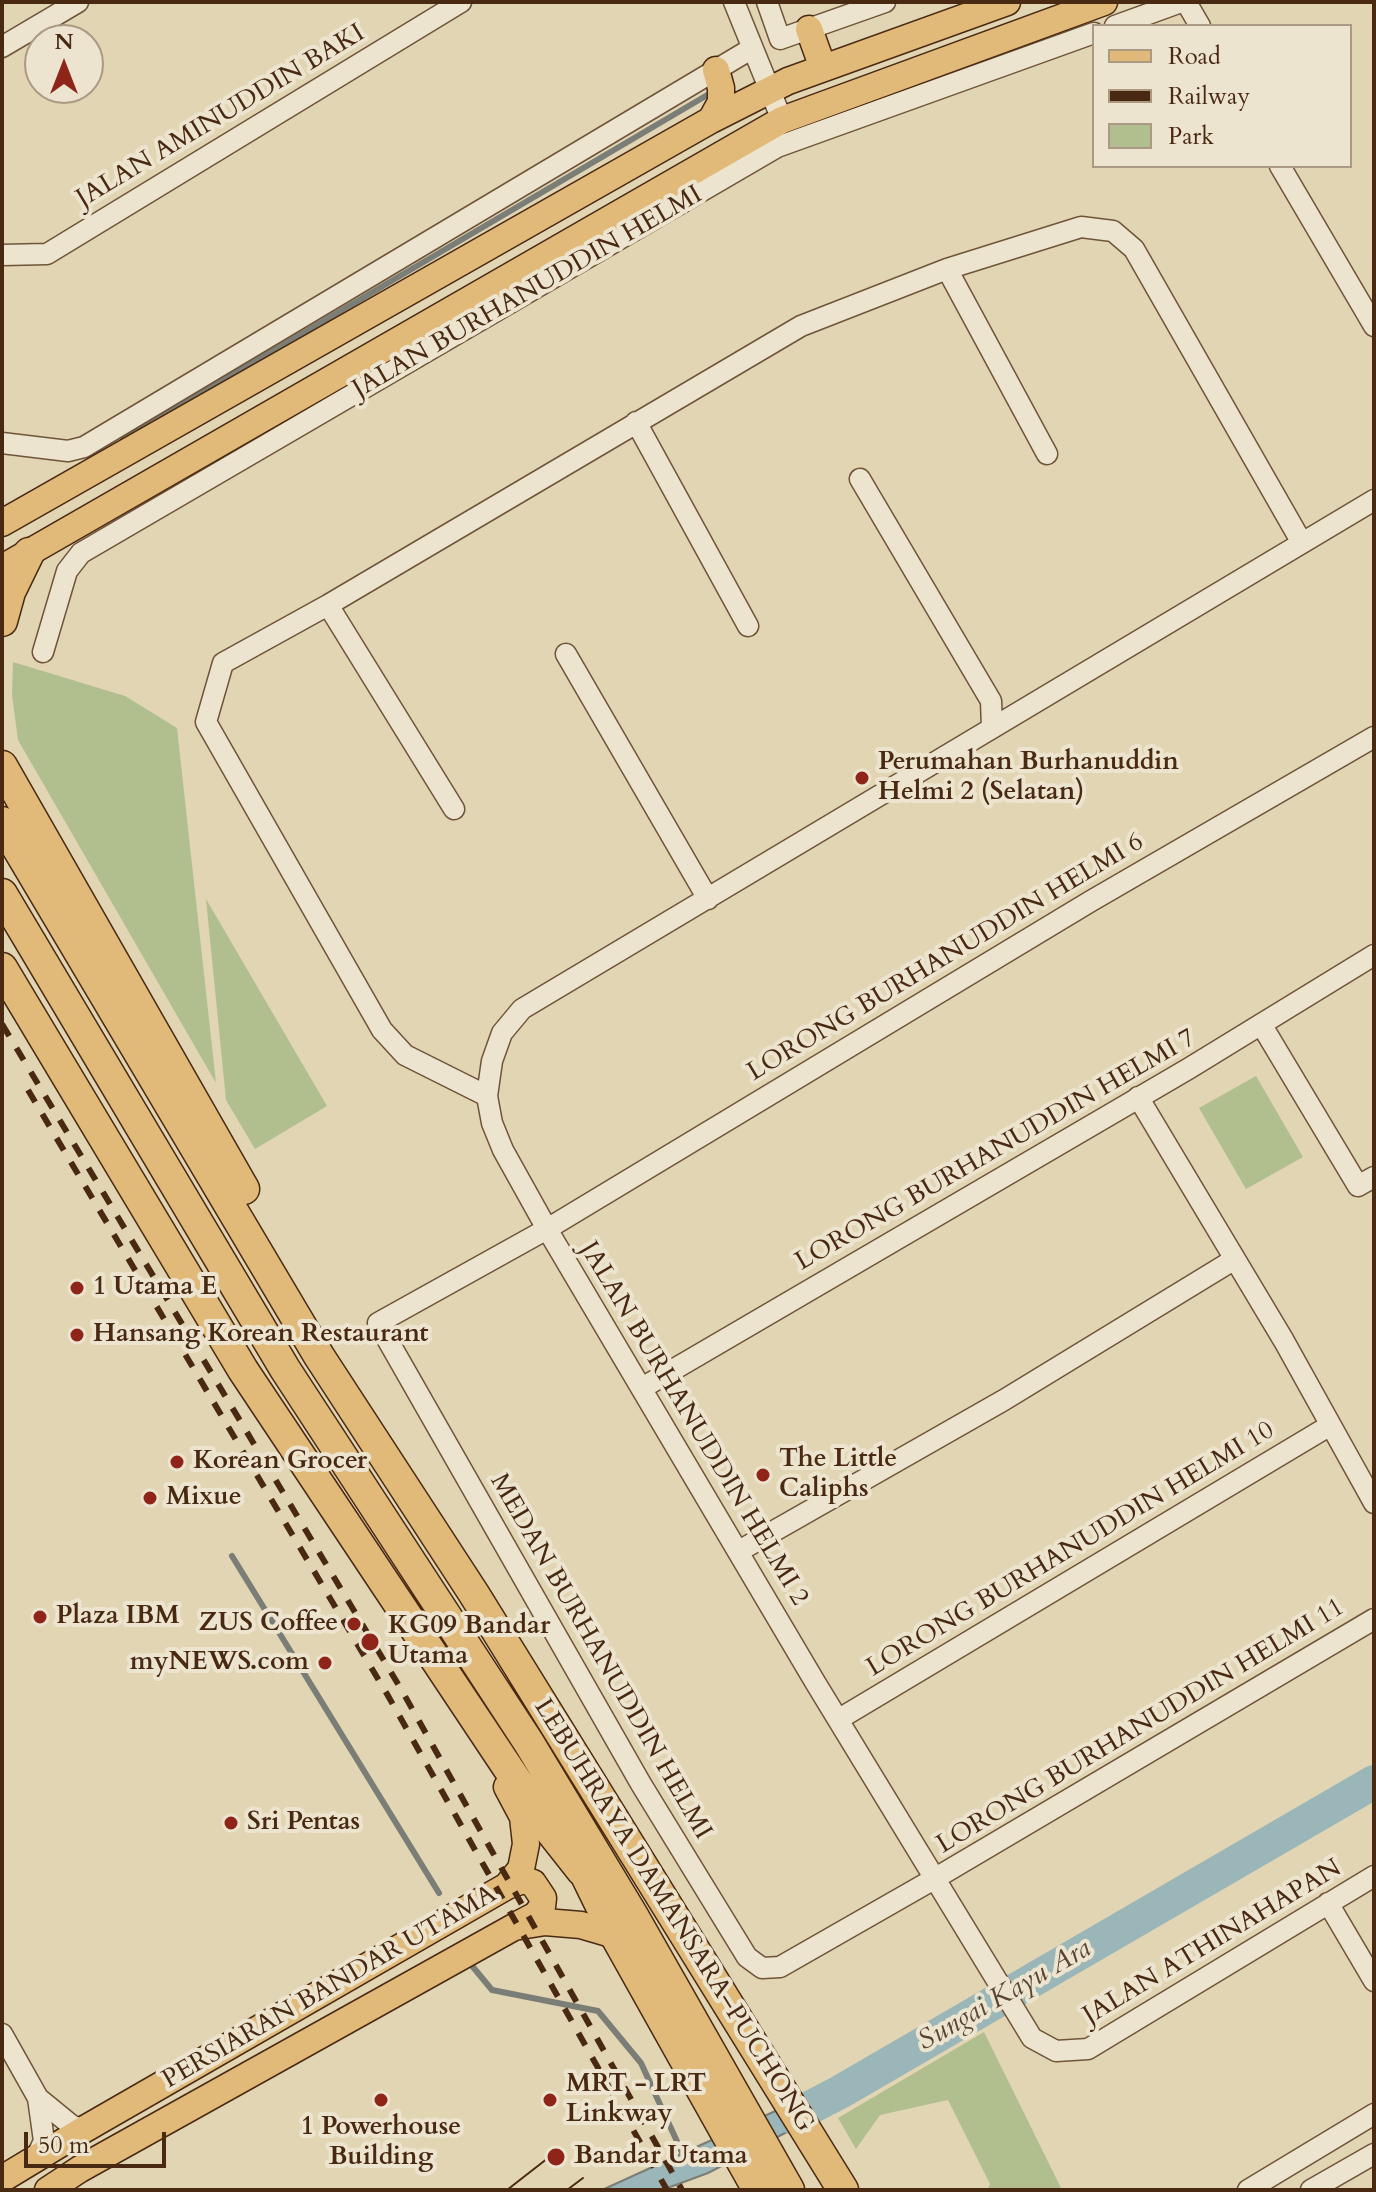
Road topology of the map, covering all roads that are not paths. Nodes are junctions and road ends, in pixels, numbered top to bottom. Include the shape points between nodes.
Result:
1 (78, 2) edge
2 (461, 2) edge
3 (734, 2) edge
4 (767, 2) edge
5 (885, 2) edge
6 (1007, 2) edge
7 (1104, 2) edge
8 (1184, 2) edge
9 (1121, 24) edge
10 (1199, 24) edge
11 (809, 29) junction
12 (1092, 34) edge
13 (2, 47) edge
14 (751, 49) junction
15 (823, 68) junction
16 (716, 70) junction
17 (770, 89) junction
18 (711, 120) junction
19 (782, 120) junction
20 (1281, 168) edge
21 (2, 255) edge
22 (947, 269) junction
23 (1374, 326) edge
24 (636, 422) junction
25 (2, 443) edge
26 (1047, 454) dead end
27 (860, 479) dead end
28 (1374, 500) edge
29 (2, 523) edge
30 (1302, 543) junction
31 (29, 553) junction
32 (2, 568) edge
33 (328, 605) junction
34 (2, 621) edge
35 (748, 626) dead end
36 (43, 652) dead end
37 (566, 654) dead end
38 (992, 728) junction
39 (1374, 737) edge
40 (2, 751) edge
41 (9, 777) edge
42 (454, 809) dead end
43 (2, 822) edge
44 (2, 894) edge
45 (708, 899) junction
46 (1374, 955) edge
47 (2, 968) edge
48 (1261, 1024) junction
49 (487, 1096) junction
50 (1138, 1097) junction
51 (1374, 1177) edge
52 (547, 1229) junction
53 (1235, 1259) junction
54 (642, 1388) junction
55 (1329, 1426) junction
56 (1374, 1503) edge
57 (739, 1551) junction
58 (474, 1594) junction
59 (1374, 1619) edge
60 (453, 1686) junction
61 (511, 1715) junction
62 (839, 1719) junction
63 (582, 1871) junction
64 (1374, 1876) edge
65 (934, 1879) junction
66 (507, 1886) junction
67 (1328, 1903) junction
68 (514, 1927) junction
69 (615, 1935) junction
70 (1374, 1981) edge
71 (314, 1997) junction
72 (332, 2029) junction
73 (2, 2034) edge
74 (1032, 2038) joint
75 (38, 2098) junction
76 (723, 2102) junction
77 (1374, 2114) edge
78 (83, 2130) junction
79 (1374, 2154) edge
80 (36, 2158) junction
81 (2, 2179) edge
82 (48, 2190) edge
83 (758, 2190) edge
84 (789, 2190) edge
85 (843, 2190) edge
86 (1248, 2190) edge
87 (1311, 2190) edge

1 - 13 street
2 - 21 street, JALAN AMINUDDIN BAKI via 47,254
3 - 14 street
4 - 11 street via 780,39
5 - 11 street
6 - 15 main road
7 - 19 main road, JALAN BURHANUDDIN HELMI
8 - 9 street
8 - 10 street
11 - 15 main road
12 - 36 street, JALAN BURHANUDDIN HELMI via 777,147 81,553 67,571
14 - 16 street
14 - 17 street
15 - 17 main road
16 - 18 main road via 721,102
16 - 25 street via 84,447 68,451
17 - 18 main road
17 - 19 street
18 - 29 main road
19 - 31 main road, JALAN BURHANUDDIN HELMI
20 - 23 street
22 - 24 street via 801,326
22 - 26 street
22 - 30 street via 1081,227 1113,231 1134,249
24 - 33 street
24 - 35 street
27 - 38 street via 991,701
28 - 30 street, JALAN BURHANUDDIN HELMI 2
30 - 38 street, JALAN BURHANUDDIN HELMI 2
31 - 32 main road, JALAN BURHANUDDIN HELMI
31 - 34 highway
33 - 42 street
33 - 49 street via 223,663 206,722 382,1030 405,1055
37 - 45 street
38 - 45 street, JALAN BURHANUDDIN HELMI 2
39 - 52 street, LORONG BURHANUDDIN HELMI 6
40 - 41 highway
41 - 58 highway via 282,1255 429,1495
43 - 58 highway, LEBUHRAYA DAMANSARA–PUCHONG via 319,1356
44 - 61 highway, LEBUHRAYA DAMANSARA–PUCHONG via 285,1369
45 - 49 street, JALAN BURHANUDDIN HELMI 2 via 522,1009 502,1033
46 - 48 street, LORONG BURHANUDDIN HELMI 7
47 - 60 highway via 243,1370
48 - 50 street, LORONG BURHANUDDIN HELMI 7
48 - 51 street via 1358,1186
49 - 52 street, JALAN BURHANUDDIN HELMI 2 via 503,1150
50 - 53 street
50 - 54 street, LORONG BURHANUDDIN HELMI 7
52 - 54 street, JALAN BURHANUDDIN HELMI 2
52 - 65 street, MEDAN BURHANUDDIN HELMI via 378,1323 641,1784 747,1957 762,1968 780,1967
53 - 55 street
53 - 57 street via 1004,1400
54 - 57 street, JALAN BURHANUDDIN HELMI 2
55 - 56 street
55 - 62 street, LORONG BURHANUDDIN HELMI 10
57 - 62 street, JALAN BURHANUDDIN HELMI 2
58 - 85 highway, LEBUHRAYA DAMANSARA–PUCHONG
59 - 65 street, LORONG BURHANUDDIN HELMI 11
60 - 63 highway
60 - 66 main road, PERSIARAN BANDAR UTAMA via 523,1817 526,1844 521,1869
61 - 63 highway via 520,1750
61 - 76 highway, LEBUHRAYA DAMANSARA–PUCHONG via 632,1914
62 - 65 street, JALAN BURHANUDDIN HELMI 2
63 - 69 highway
64 - 67 street, JALAN ATHINAHAPAN
65 - 74 street, JALAN BURHANUDDIN HELMI 2
66 - 68 main road via 523,1880 533,1883 543,1898 536,1915
66 - 71 main road, PERSIARAN BANDAR UTAMA
67 - 70 street
67 - 74 street, JALAN ATHINAHAPAN via 1088,2049 1056,2051
68 - 69 main road, PERSIARAN BANDAR UTAMA via 545,1922
68 - 72 main road, PERSIARAN BANDAR UTAMA
69 - 76 highway
71 - 72 main road
71 - 78 main road, PERSIARAN BANDAR UTAMA
72 - 82 main road, PERSIARAN BANDAR UTAMA
73 - 75 street
75 - 78 street
75 - 80 street via 44,2141
76 - 83 highway
76 - 84 highway, LEBUHRAYA DAMANSARA–PUCHONG
77 - 86 street
78 - 80 main road, PERSIARAN BANDAR UTAMA
79 - 87 street
80 - 81 main road, PERSIARAN BANDAR UTAMA

